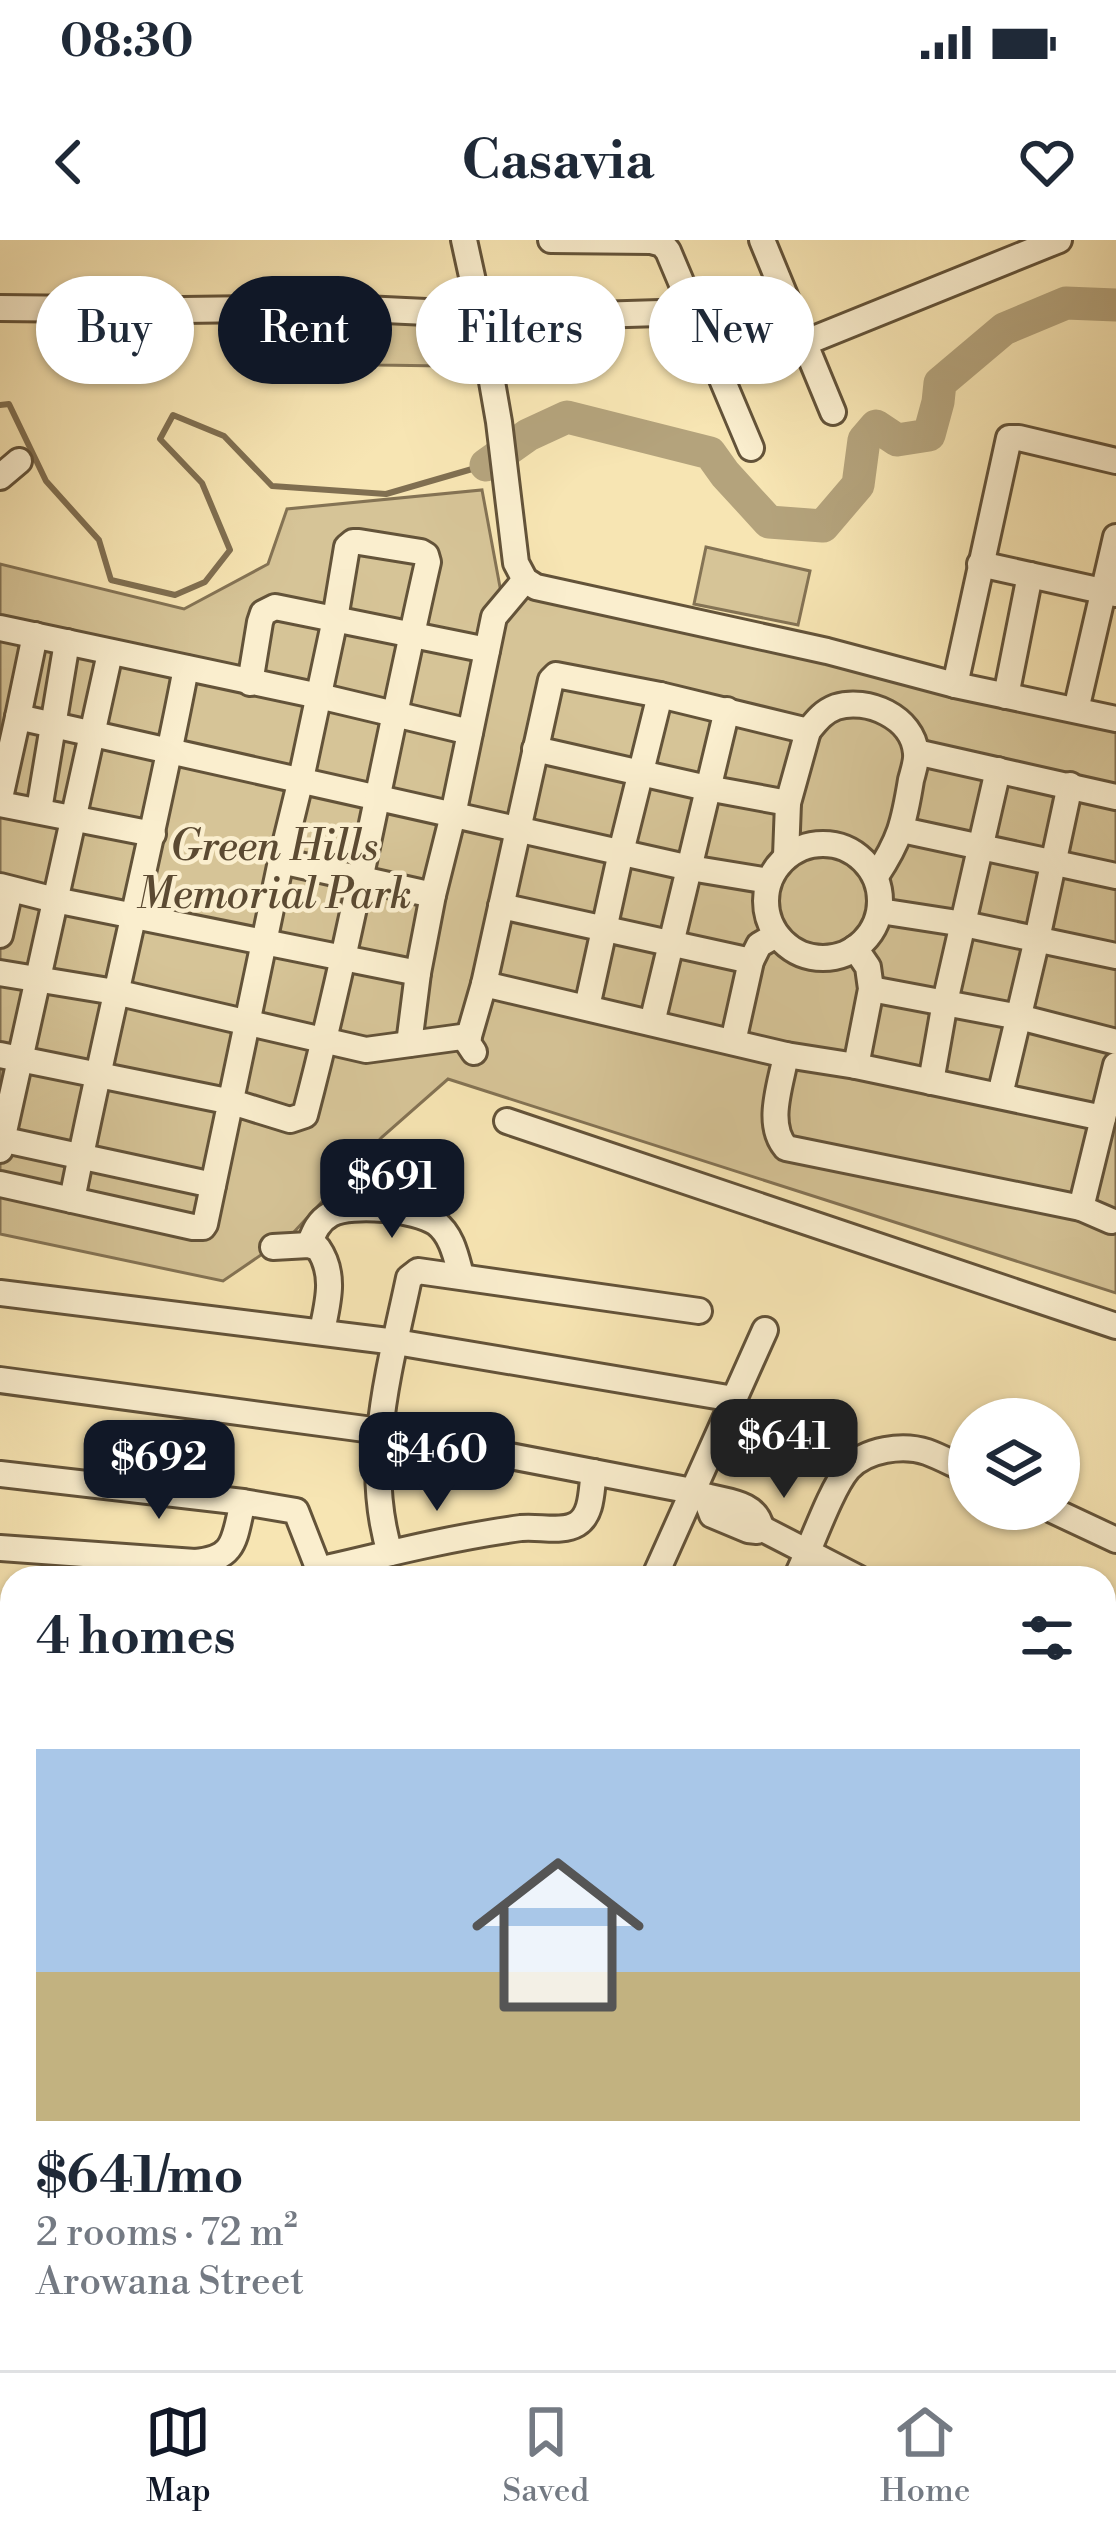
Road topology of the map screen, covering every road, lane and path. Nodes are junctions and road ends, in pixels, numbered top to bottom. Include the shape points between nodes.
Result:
1 (464, 240) edge
2 (551, 240) edge
3 (762, 240) edge
4 (1059, 240) edge
5 (472, 276) edge
6 (679, 276) edge
7 (777, 276) edge
8 (0, 308) edge
9 (416, 311) edge
10 (814, 339) edge
11 (814, 367) edge
12 (492, 384) edge
13 (725, 384) edge
14 (833, 412) dead end
15 (752, 448) dead end
16 (1116, 461) edge
17 (1116, 537) edge
18 (980, 564) junction
19 (1030, 575) junction
20 (525, 580) junction
21 (1110, 593) edge
22 (335, 619) junction
23 (0, 628) edge
24 (35, 635) junction
25 (411, 636) junction
26 (67, 642) junction
27 (487, 650) junction
28 (110, 653) junction
29 (878, 666) junction
30 (186, 668) junction
31 (250, 683) junction
32 (955, 685) junction
33 (660, 695) junction
34 (319, 696) junction
35 (1006, 696) junction
36 (872, 707) junction
37 (727, 710) junction
38 (1076, 710) junction
39 (394, 715) junction
40 (18, 718) junction
41 (1116, 718) edge
42 (53, 726) junction
43 (808, 731) junction
44 (470, 732) junction
45 (91, 735) junction
46 (535, 749) junction
47 (170, 752) junction
48 (916, 752) junction
49 (998, 770) junction
50 (640, 772) junction
51 (302, 779) junction
52 (1070, 784) junction
53 (706, 788) junction
54 (1116, 797) edge
55 (376, 798) junction
56 (0, 801) edge
57 (788, 803) junction
58 (39, 810) junction
59 (453, 815) junction
60 (72, 818) junction
61 (518, 829) junction
62 (902, 830) junction
63 (154, 834) junction
64 (981, 845) junction
65 (621, 852) junction
66 (786, 856) junction
67 (280, 861) junction
68 (1052, 863) junction
69 (690, 868) junction
70 (875, 876) junction
71 (1116, 876) edge
72 (360, 879) junction
73 (769, 881) junction
74 (5, 888) edge
75 (433, 895) junction
76 (55, 900) junction
77 (501, 906) junction
78 (880, 911) junction
79 (135, 914) junction
80 (964, 924) junction
81 (604, 928) junction
82 (0, 935) edge
83 (776, 935) junction
84 (1037, 939) junction
85 (265, 942) junction
86 (672, 943) junction
87 (855, 948) junction
88 (1116, 956) edge
89 (341, 958) junction
90 (751, 961) junction
91 (0, 973) edge
92 (418, 973) junction
93 (38, 979) junction
94 (484, 983) junction
95 (871, 989) junction
96 (116, 992) junction
97 (945, 1002) junction
98 (587, 1007) junction
99 (1019, 1017) junction
100 (246, 1023) junction
101 (652, 1023) junction
102 (325, 1040) junction
103 (733, 1042) junction
104 (1116, 1042) edge
105 (409, 1044) junction
106 (786, 1055) junction
107 (11, 1058) edge
108 (1116, 1065) edge
109 (856, 1066) junction
110 (97, 1076) junction
111 (931, 1082) junction
112 (1000, 1095) junction
113 (232, 1102) junction
114 (1103, 1118) junction
115 (507, 1121) dead end
116 (1, 1143) edge
117 (81, 1156) junction
118 (0, 1184) edge
119 (213, 1185) junction
120 (72, 1200) junction
121 (1081, 1208) junction
122 (1111, 1221) dead end
123 (309, 1245) junction
124 (273, 1246) dead end
125 (460, 1275) junction
126 (0, 1293) edge
127 (699, 1311) dead end
128 (1116, 1326) edge
129 (765, 1330) dead end
130 (322, 1331) junction
131 (396, 1342) junction
132 (0, 1380) edge
133 (734, 1399) junction
134 (380, 1431) junction
135 (948, 1462) edge
136 (594, 1472) junction
137 (0, 1474) edge
138 (699, 1495) junction
139 (243, 1502) junction
140 (1080, 1523) edge
141 (1116, 1540) edge
142 (0, 1548) edge
143 (390, 1553) junction
144 (808, 1554) junction
145 (313, 1566) edge
146 (344, 1566) edge
147 (661, 1566) edge
148 (802, 1566) edge
149 (833, 1566) edge

1 - 5 street
2 - 6 street via 652,241 668,250
3 - 7 street
4 - 10 street
8 - 9 street
11 - 14 street
12 - 20 street via 516,563
13 - 15 street
16 - 18 street via 1010,438
17 - 21 street
18 - 19 street
18 - 32 street
19 - 21 street
19 - 35 street
20 - 27 street via 494,616
20 - 29 street
21 - 38 street
22 - 25 street
22 - 25 street via 353,542 421,552 428,562
22 - 31 street via 268,608
22 - 34 street
23 - 24 street
24 - 26 street
24 - 40 street
25 - 27 street
25 - 39 street
26 - 28 street
26 - 42 street
27 - 44 street
28 - 30 street
28 - 45 street
29 - 32 street
29 - 36 street
30 - 31 street
30 - 47 street
31 - 34 street
32 - 35 street
33 - 37 street
33 - 46 street via 556,675
33 - 50 street
34 - 39 street
34 - 51 street
35 - 38 street
36 - 43 street via 839,706
36 - 48 street via 899,721
37 - 43 street
37 - 53 street
38 - 41 street
39 - 44 street
39 - 55 street
40 - 42 street
40 - 56 street
42 - 45 street
42 - 58 street
43 - 57 street
44 - 59 street
45 - 47 street
45 - 60 street
46 - 50 street
46 - 61 street
47 - 51 street
47 - 63 street
48 - 49 street
48 - 62 street
49 - 52 street
49 - 64 street
50 - 53 street
50 - 65 street
51 - 55 street
51 - 67 street
52 - 54 street
52 - 68 street
53 - 57 street
53 - 69 street
55 - 59 street
55 - 72 street
56 - 58 street
57 - 66 street
58 - 60 street
59 - 61 street
59 - 75 street
60 - 63 street
60 - 76 street
61 - 65 street
61 - 77 street
62 - 64 street
62 - 70 street
63 - 79 street
64 - 68 street
64 - 80 street
65 - 69 street
65 - 81 street
66 - 70 street via 827,844 847,849
66 - 73 street
67 - 72 street
67 - 85 street
68 - 71 street
68 - 84 street
69 - 73 street
69 - 86 street
70 - 78 street
72 - 75 street
72 - 89 street
73 - 83 street via 765,907
74 - 76 street
74 - 82 street
75 - 92 street
76 - 79 street
76 - 93 street
77 - 81 street
77 - 94 street
78 - 80 street
78 - 87 street
79 - 85 street
79 - 96 street
80 - 84 street
80 - 97 street
81 - 86 street
81 - 98 street
83 - 87 street via 800,954 824,958
83 - 90 street
84 - 88 street
84 - 99 street
85 - 89 street
85 - 100 street
86 - 90 street
86 - 101 street
87 - 95 street
89 - 92 street
89 - 102 street
90 - 103 street
91 - 93 street
92 - 105 street
93 - 96 street
93 - 107 street
94 - 98 street
94 - 105 street via 471,1044
95 - 97 street
95 - 109 street
96 - 100 street
96 - 110 street
97 - 99 street
97 - 111 street
98 - 101 street
99 - 104 street
99 - 112 street
100 - 102 street
100 - 113 street
101 - 103 street
102 - 105 street via 366,1050
102 - 113 street via 305,1114 290,1120
103 - 106 street
106 - 109 street
106 - 121 street via 775,1120 786,1148
107 - 110 street
107 - 116 street
108 - 114 street
109 - 111 street
110 - 113 street
110 - 117 street
111 - 112 street
112 - 114 street
113 - 119 street
114 - 121 street
115 - 128 street
116 - 117 street
117 - 119 street
117 - 120 street
118 - 120 street
119 - 120 street via 198,1228
121 - 122 street
123 - 124 street
123 - 125 street via 328,1215 382,1209 435,1222
123 - 130 street via 318,1247 329,1273
125 - 127 street
125 - 131 street via 412,1273
126 - 130 street
129 - 133 street
130 - 131 street
131 - 133 street
131 - 134 street
132 - 134 street
133 - 138 street
134 - 136 street
134 - 143 street via 377,1492
135 - 144 street via 923,1450 866,1454 837,1487
136 - 138 street
136 - 143 street via 588,1513 565,1528
137 - 139 street
138 - 144 street via 756,1513 761,1528
138 - 147 street
139 - 142 street via 232,1547 214,1561
139 - 145 street via 296,1511
140 - 141 street
143 - 146 street
144 - 148 street
144 - 149 street

